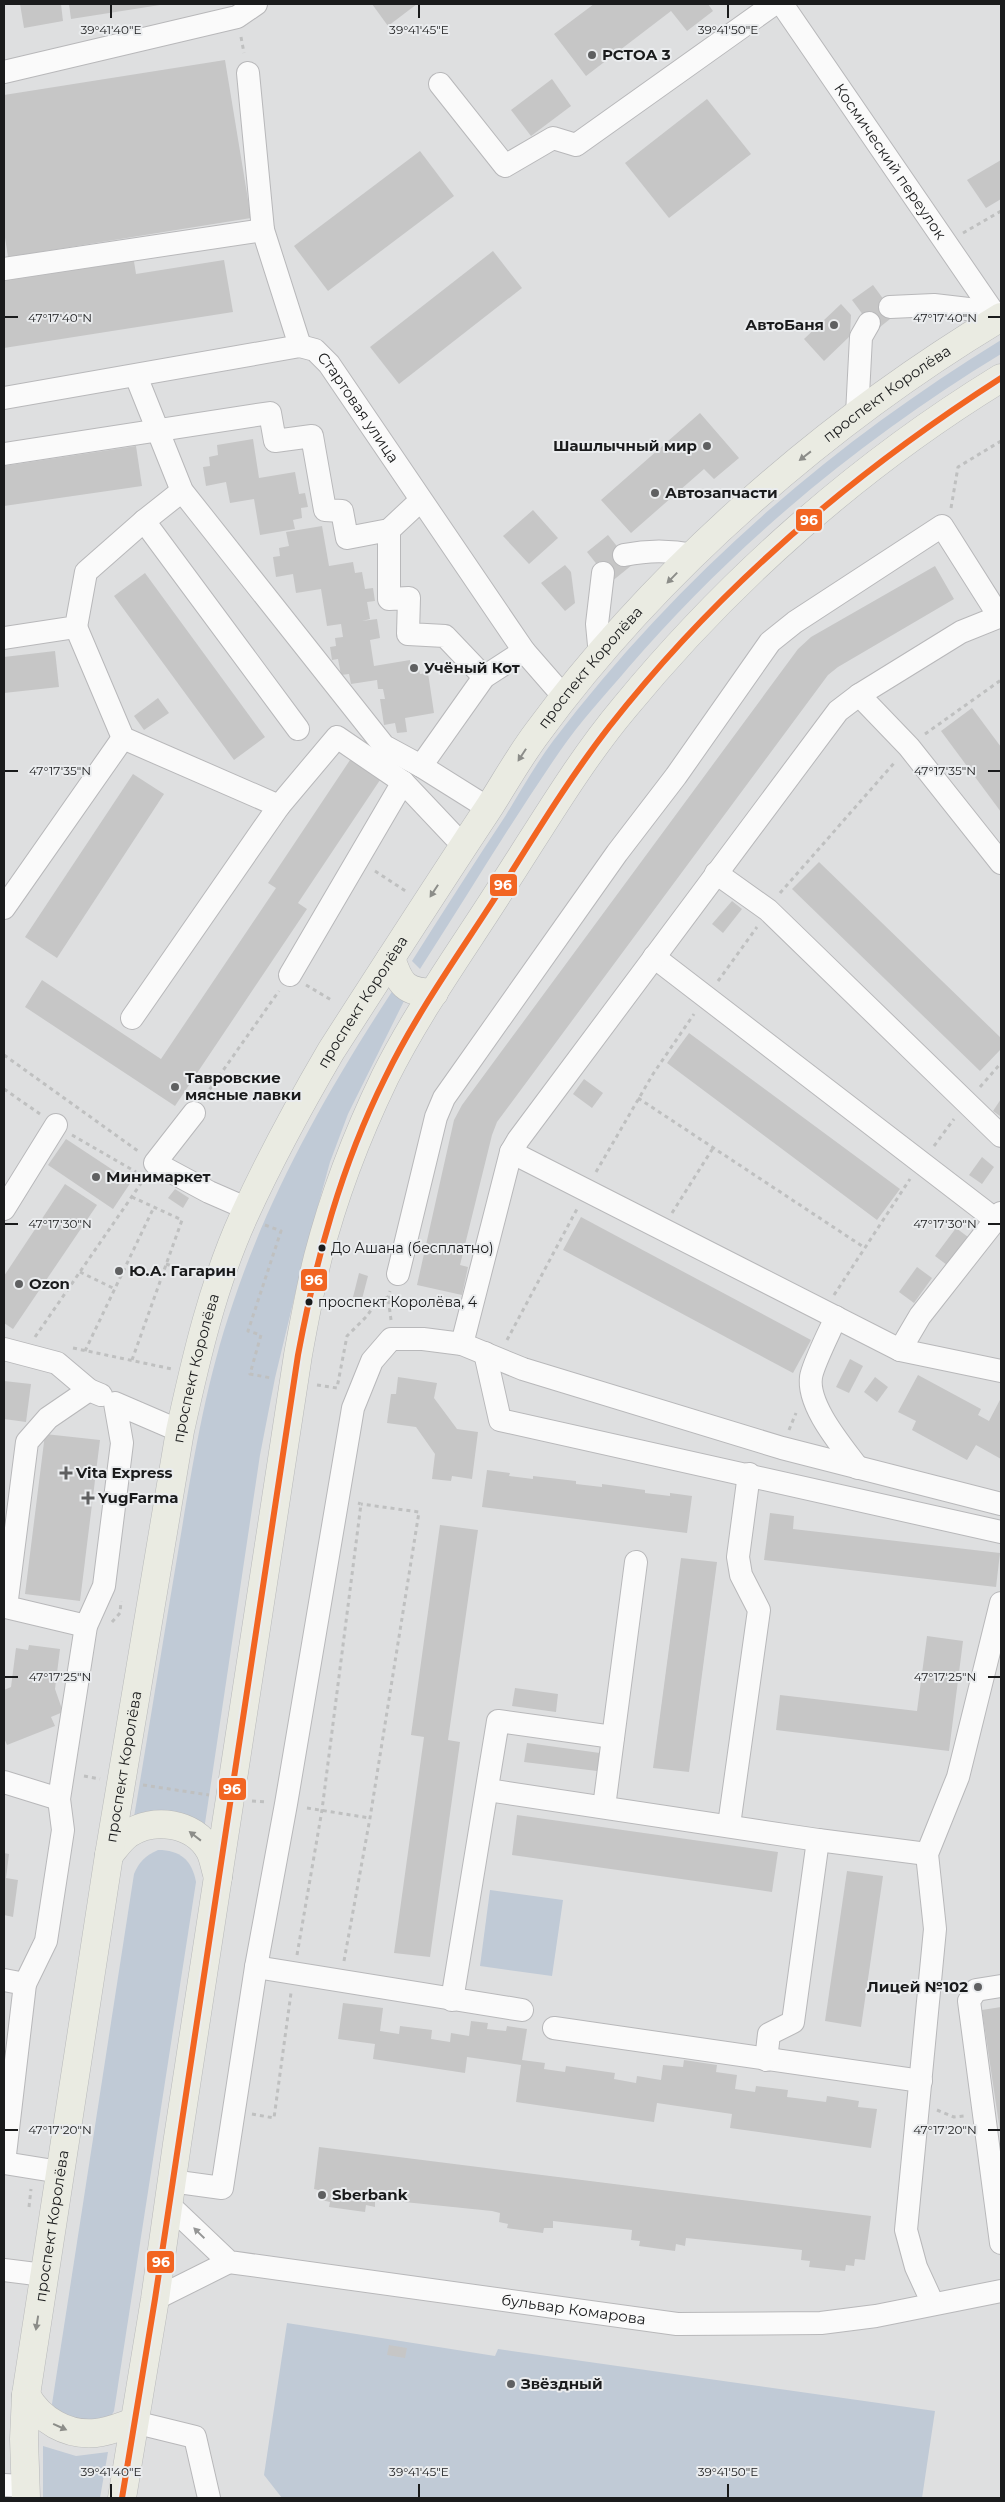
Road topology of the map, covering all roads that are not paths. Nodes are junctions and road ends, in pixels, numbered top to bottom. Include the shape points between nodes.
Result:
1 (256, 4) edge
2 (774, 4) edge
3 (782, 4) edge
4 (4, 72) edge
5 (248, 73) road end
6 (440, 84) dead end
7 (263, 230) junction
8 (4, 269) edge
9 (890, 307) dead end
10 (998, 316) edge
11 (869, 322) dead end
12 (300, 346) junction
13 (136, 376) junction
14 (1001, 378) edge
15 (4, 398) edge
16 (858, 414) junction
17 (157, 432) junction
18 (4, 454) edge
19 (182, 492) junction
20 (420, 501) junction
21 (144, 521) junction
22 (388, 530) junction
23 (624, 555) dead end
24 (694, 555) junction
25 (603, 573) dead end
26 (1000, 616) edge
27 (76, 627) junction
28 (4, 638) edge
29 (524, 651) junction
30 (600, 656) junction
31 (484, 677) junction
32 (860, 695) junction
33 (565, 698) junction
34 (298, 729) dead end
35 (123, 738) junction
36 (421, 766) junction
37 (403, 782) junction
38 (279, 806) junction
39 (488, 808) junction
40 (465, 844) junction
41 (1001, 863) edge
42 (716, 873) junction
43 (4, 908) edge
44 (654, 957) junction
45 (391, 958) junction
46 (290, 975) road end
47 (434, 992) junction
48 (132, 1018) dead end
49 (194, 1113) road end
50 (56, 1125) road end
51 (1001, 1136) edge
52 (511, 1152) junction
53 (4, 1209) edge
54 (248, 1209) junction
55 (999, 1216) edge
56 (398, 1274) dead end
57 (829, 1314) junction
58 (462, 1344) junction
59 (4, 1349) edge
60 (900, 1350) junction
61 (485, 1353) junction
62 (1001, 1371) edge
63 (89, 1390) junction
64 (115, 1402) junction
65 (180, 1431) junction
66 (858, 1468) junction
67 (749, 1474) junction
68 (1001, 1504) edge
69 (1001, 1532) edge
70 (636, 1562) dead end
71 (1001, 1603) edge
72 (86, 1626) junction
73 (613, 1737) junction
74 (4, 1782) edge
75 (488, 1790) junction
76 (59, 1799) junction
77 (604, 1807) junction
78 (729, 1825) junction
79 (818, 1840) junction
80 (927, 1854) junction
81 (109, 1855) junction
82 (218, 1877) junction
83 (256, 1967) junction
84 (14, 1982) edge
85 (1001, 1986) edge
86 (452, 2000) junction
87 (522, 2010) dead end
88 (554, 2028) dead end
89 (10, 2060) edge
90 (766, 2060) junction
91 (919, 2091) junction
92 (4, 2163) edge
93 (60, 2172) junction
94 (996, 2173) edge
95 (170, 2192) junction
96 (1001, 2243) edge
97 (229, 2262) junction
98 (4, 2270) edge
99 (44, 2275) junction
100 (1001, 2291) edge
101 (155, 2299) junction
102 (933, 2304) junction
103 (26, 2394) junction
104 (134, 2422) junction
105 (18, 2490) edge
106 (122, 2498) edge
107 (209, 2498) edge

1 - 4 street via 237,17
2 - 6 street via 576,145 553,138 505,166
3 - 10 street, Космический переулок via 945,244
5 - 7 street
7 - 8 street
7 - 12 street
9 - 10 street via 934,305
10 - 16 main road, проспект Королёва
11 - 16 street via 861,336
12 - 13 street, Стартовая улица
12 - 20 street, Стартовая улица via 315,350 329,364
13 - 15 street, Стартовая улица
13 - 17 street
14 - 47 main road via 927,427 818,511 768,555 670,654 623,709 580,768
16 -> 24 main road, проспект Королёва via 784,472
17 - 18 street
17 - 19 street
17 - 22 street via 270,413 275,441 312,436 325,510 342,511 347,538
19 - 21 street
19 - 36 street via 384,746
20 - 22 street
20 - 29 street, Стартовая улица
21 - 27 street via 86,572
21 - 34 street
22 - 31 street via 389,600 409,598 408,634 445,636
23 - 24 street via 669,550
24 -> 30 main road, проспект Королёва
25 - 30 street via 597,624
26 - 32 street via 961,632
26 - 56 street via 942,526 795,622 770,642 444,1098 436,1118
27 - 28 street
27 - 35 street
29 - 31 street
29 - 33 street, Стартовая улица
30 - 33 main road, проспект Королёва
31 - 36 street
32 - 41 street via 909,747
32 - 42 street via 838,711 821,732
33 -> 39 main road, проспект Королёва via 537,733
35 - 38 street
35 - 43 street
36 - 39 street
37 - 38 street via 337,737
37 - 40 street
37 - 46 street
38 - 48 street
39 - 40 main road, проспект Королёва
40 -> 45 main road, проспект Королёва
42 - 44 street
42 - 51 street via 768,910
44 - 52 street
44 - 55 street via 921,1162
45 - 47 main road via 396,976 407,989
45 - 54 main road, проспект Королёва via 304,1098
47 - 82 main road via 408,1034 365,1121 317,1259 298,1355
49 - 54 street via 156,1163
50 - 53 street
52 - 57 street
52 - 58 street
54 - 65 main road, проспект Королёва via 214,1295
55 - 60 street via 920,1316
57 - 60 street
57 - 66 street via 811,1378 813,1397 822,1417
58 - 61 street
58 - 83 street via 391,1339 372,1362 353,1408
59 - 63 street via 57,1363
60 - 62 street
61 - 66 street via 524,1369
61 - 67 street via 500,1420
63 - 64 street
63 - 72 street via 48,1418 27,1442 6,1607
64 - 65 street
64 - 72 street via 122,1443 104,1586
65 - 81 main road, проспект Королёва
66 - 68 street
67 - 69 street
67 - 78 street via 738,1557 740,1576 759,1610
70 - 73 street
71 - 80 street via 958,1777
72 - 76 street
73 - 75 street via 498,1721
73 - 77 street
74 - 76 street
75 - 77 street
75 - 86 street
76 - 84 street via 63,1830 46,1941
77 - 78 street
78 - 79 street
79 - 80 street
79 - 90 street via 793,2022 769,2034
80 - 91 street via 935,1929
82 -> 81 main road via 209,1851 196,1834 173,1824 148,1825 127,1835
81 - 93 main road, проспект Королёва
82 - 95 main road
83 - 86 street
83 - 95 street via 222,2188
84 - 89 street
85 - 94 street via 976,1990 969,2001 984,2114
86 - 87 street
88 - 90 street
89 - 92 street
90 - 91 street
91 - 102 street via 906,2230 916,2267
92 - 93 street
93 - 99 main road, проспект Королёва
94 - 96 street
97 -> 95 street
95 - 101 main road
97 - 101 street
97 - 102 street, бульвар Комарова via 678,2324 821,2323
98 - 99 street
99 -> 103 main road, проспект Королёва
100 - 102 street, бульвар Комарова
101 - 104 main road
103 -> 104 main road via 33,2408 48,2422 71,2431 97,2433
103 - 105 main road, проспект Королёва
104 - 106 main road
104 - 107 street via 195,2437

